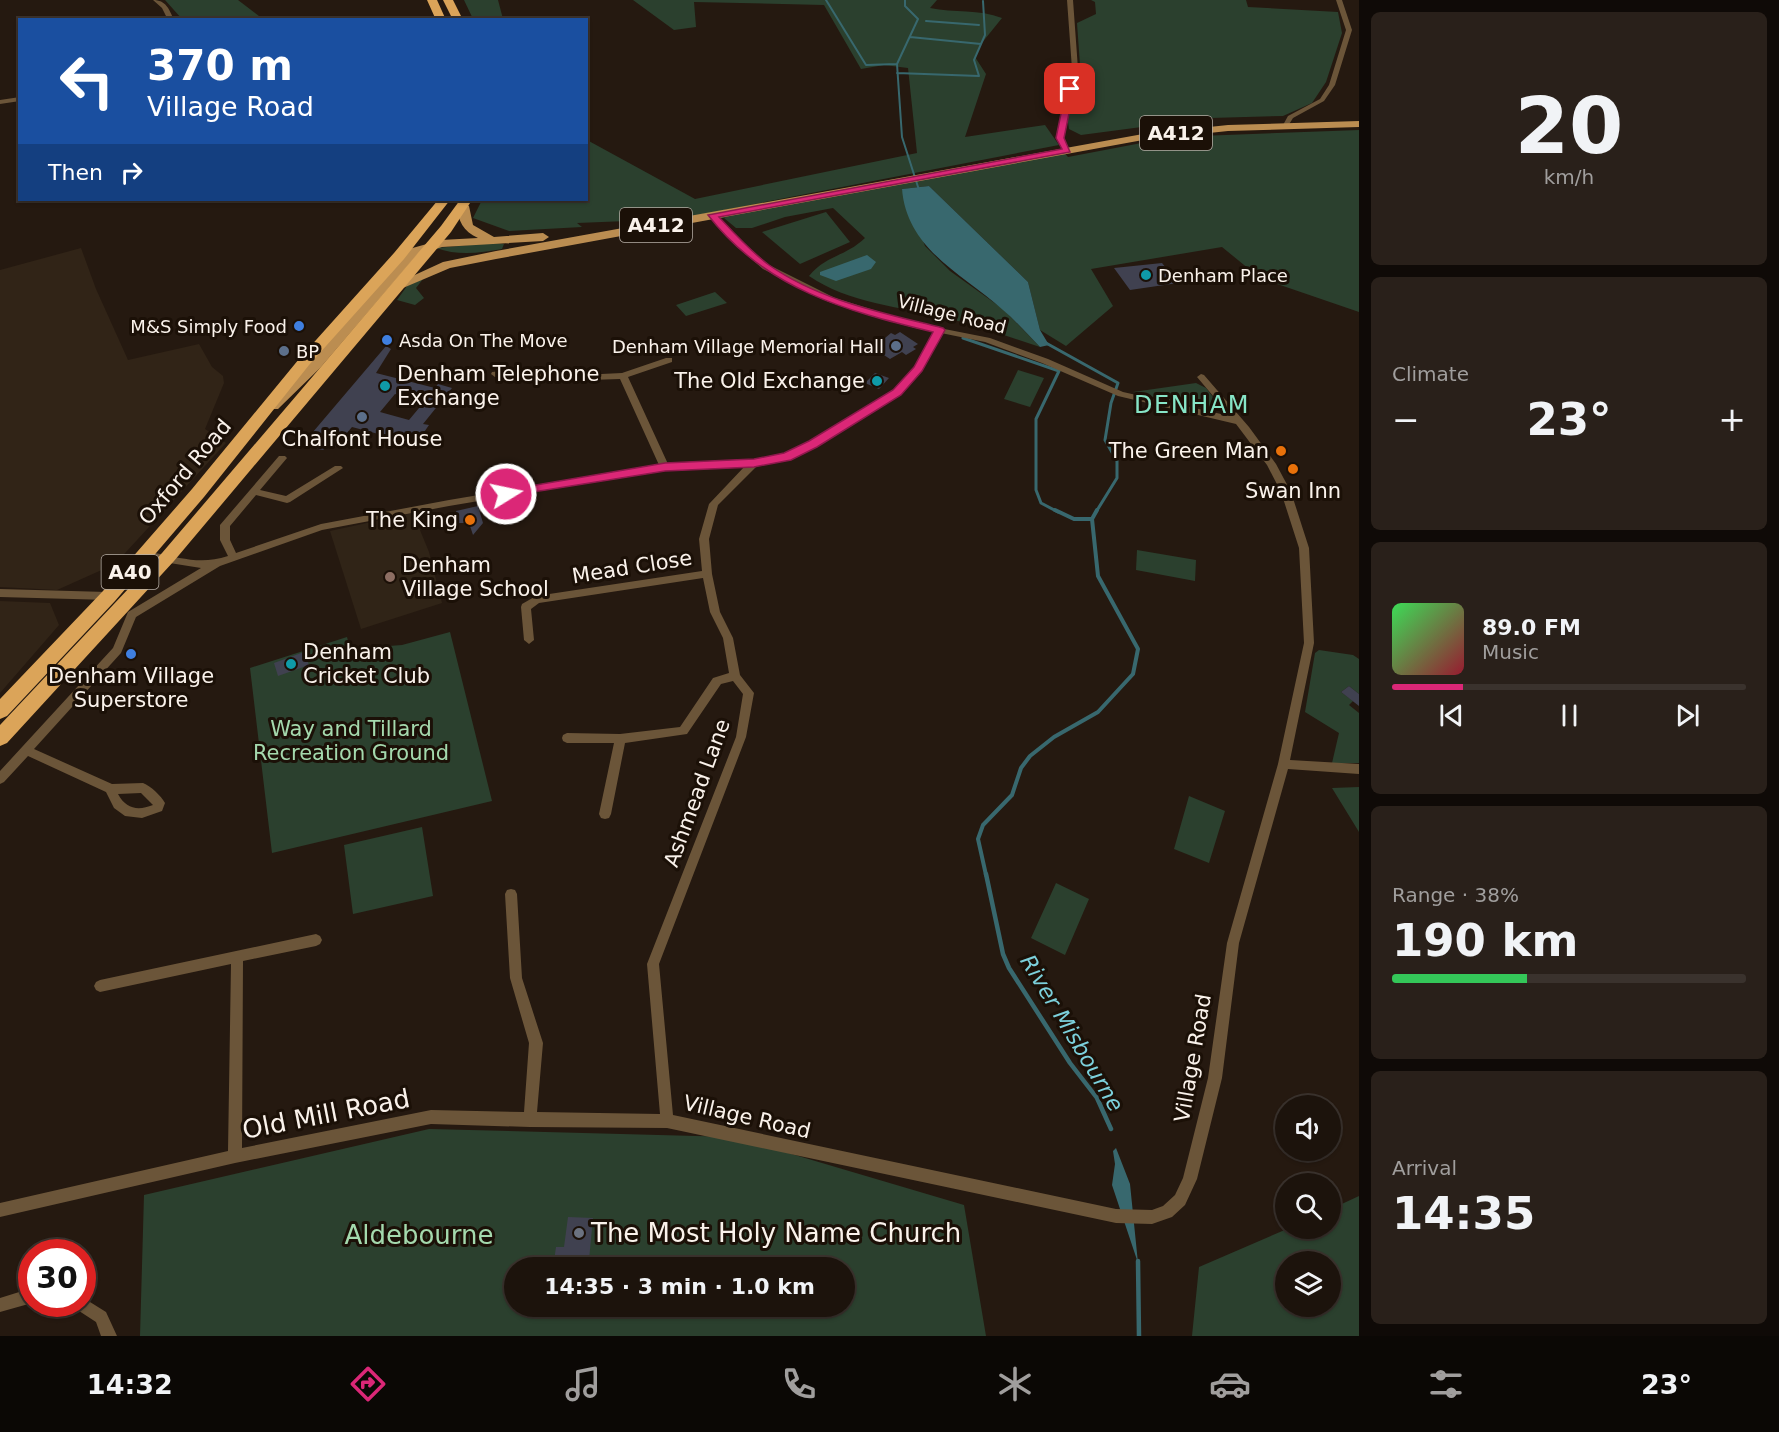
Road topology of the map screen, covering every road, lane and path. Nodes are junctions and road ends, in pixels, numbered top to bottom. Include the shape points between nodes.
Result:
1 (156, 0) edge
2 (432, 0) edge
3 (1071, 0) edge
4 (1340, 0) edge
5 (451, 1) edge
6 (170, 18) edge
7 (440, 18) edge
8 (458, 18) edge
9 (18, 99) edge
10 (0, 102) edge
11 (1359, 124) edge
12 (1286, 125) junction
13 (1067, 150) junction
14 (443, 201) edge
15 (464, 203) edge
16 (712, 215) junction
17 (421, 231) junction
18 (509, 239) junction
19 (495, 240) junction
20 (536, 243) junction
21 (429, 248) junction
22 (501, 254) junction
23 (399, 285) junction
24 (939, 330) junction
25 (669, 360) dead end
26 (495, 374) dead end
27 (623, 376) junction
28 (1201, 378) dead end
29 (1238, 421) junction
30 (253, 426) junction
31 (282, 458) dead end
32 (754, 463) junction
33 (665, 467) junction
34 (338, 468) dead end
35 (253, 491) junction
36 (168, 557) junction
37 (234, 558) junction
38 (217, 564) junction
39 (706, 574) junction
40 (0, 593) edge
41 (109, 596) junction
42 (529, 640) dead end
43 (735, 676) junction
44 (0, 711) edge
45 (0, 738) edge
46 (567, 738) dead end
47 (620, 739) junction
48 (27, 751) junction
49 (1284, 764) junction
50 (1359, 769) edge
51 (0, 779) edge
52 (111, 789) dead end
53 (605, 814) dead end
54 (511, 894) dead end
55 (316, 940) dead end
56 (237, 956) junction
57 (100, 986) dead end
58 (530, 1120) junction
59 (668, 1121) junction
60 (235, 1156) junction
61 (0, 1210) edge
62 (18, 1299) edge
63 (0, 1305) edge
64 (96, 1314) edge
65 (109, 1336) edge

1 - 6 street
2 - 7 highway
3 - 13 street via 1074,69 1060,138
4 - 12 street via 1349,30 1332,85 1322,100 1290,117
5 - 8 highway
9 - 10 street
11 - 12 main road, A412
12 - 13 main road, A412 via 1185,132
13 - 16 main road, A412
14 - 17 highway, A40
15 - 19 main road via 465,225 472,232
15 - 21 highway, A40
16 - 20 main road, A412
16 - 24 street, Village Road via 766,267 787,279 870,313
17 - 21 main road via 421,244
17 - 30 highway, Oxford Road / A40 via 304,362
18 - 19 main road
18 - 20 main road
18 - 22 street
19 - 21 main road
20 - 22 main road
21 - 22 main road via 458,256
21 - 23 highway, A40
21 - 30 main road via 413,252 315,365
22 - 23 main road via 447,265
23 - 36 highway, Oxford Road / A40
24 - 29 street, Village Road via 987,340 1121,394
24 - 32 street via 918,368 897,392 796,453
25 - 27 street
26 - 27 street via 511,370 550,378
27 - 33 street
28 - 29 street, Village Road
29 - 49 street, Village Road via 1287,492 1304,548 1310,643
30 - 41 highway, Oxford Road / A40
31 - 35 street
32 - 33 street
32 - 39 street, Ashmead Lane via 714,504 704,538
33 - 37 street via 321,527
34 - 35 street via 287,500
35 - 37 street via 225,525 225,540
36 - 38 street via 202,565
36 - 41 street via 155,557
36 - 45 highway, Oxford Road / A40
37 - 38 street
38 - 48 street via 132,615 117,650
39 - 42 street, Mead Close via 536,600 526,607
39 - 43 street, Ashmead Lane via 715,612 728,638
40 - 41 street
41 - 44 highway, Oxford Road / A40
43 - 47 street via 717,681 683,731
43 - 59 street, Ashmead Lane via 749,693 741,736 653,964
46 - 47 street
47 - 53 street
48 - 51 street
48 - 52 street
49 - 50 street
49 - 59 street, Village Road via 1233,943 1215,1078 1190,1179 1180,1200 1167,1212 1140,1218 1116,1216
54 - 58 street via 516,978 536,1043
55 - 56 street
56 - 57 street
56 - 60 street
58 - 59 street, Old Mill Road
58 - 60 street, Old Mill Road via 431,1117
60 - 61 street, Old Mill Road
62 - 63 street
64 - 65 street

